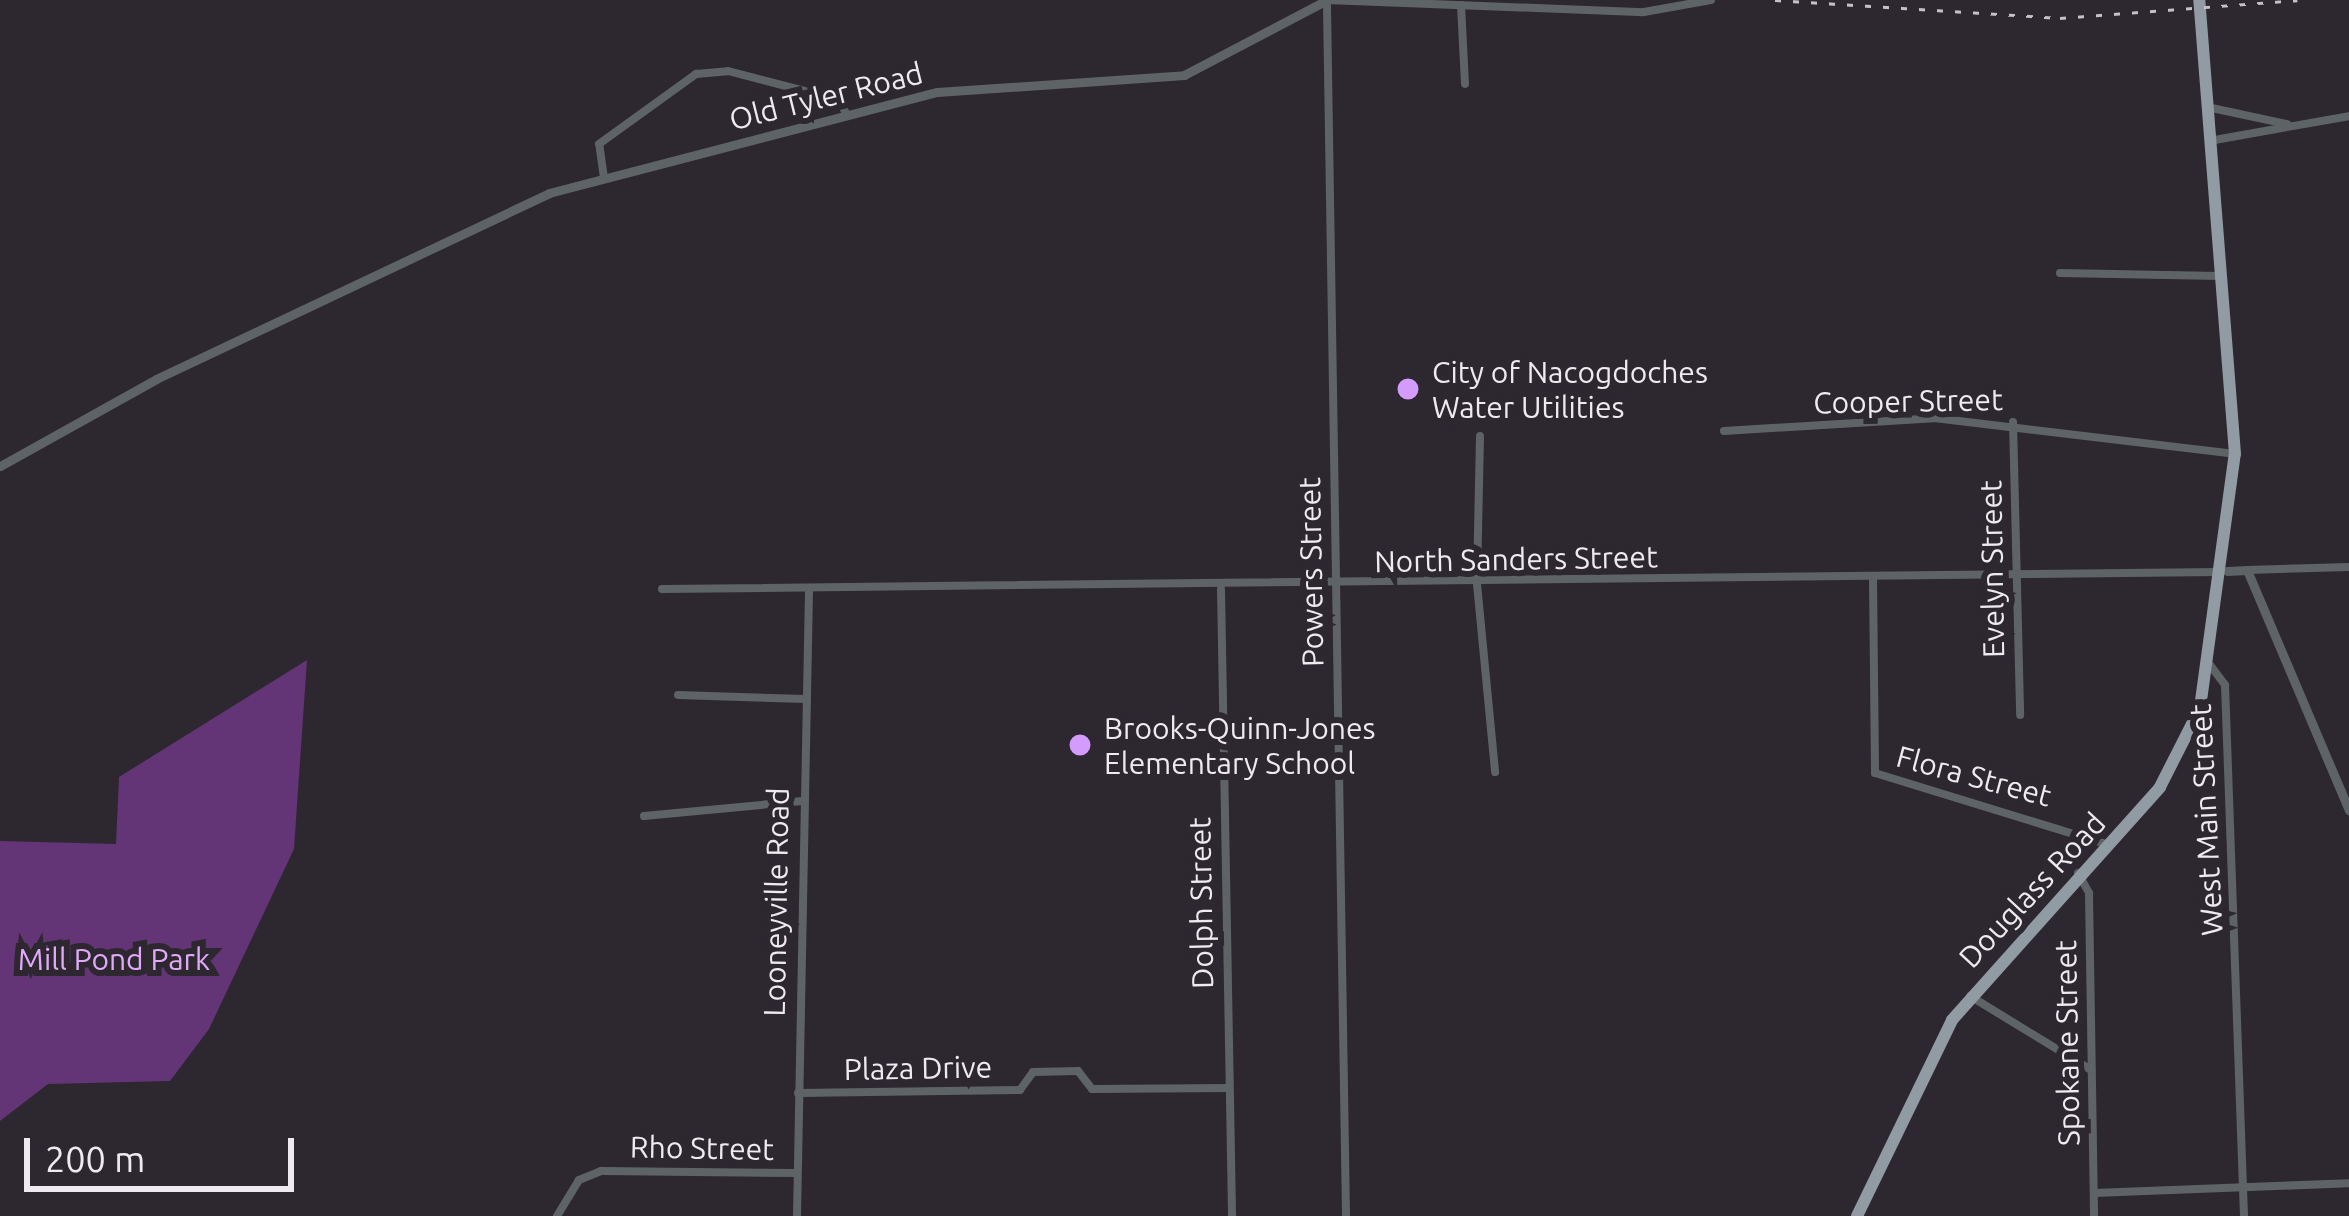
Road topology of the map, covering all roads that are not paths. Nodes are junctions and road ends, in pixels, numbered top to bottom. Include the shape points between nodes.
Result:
1 (1327, 0) edge
2 (1711, 0) edge
3 (2199, 0) edge
4 (1461, 5) junction
5 (1465, 85) dead end
6 (2206, 107) junction
7 (847, 115) junction
8 (2349, 116) edge
9 (2290, 125) junction
10 (2208, 142) junction
11 (604, 178) junction
12 (2060, 273) dead end
13 (2220, 276) junction
14 (2013, 422) junction
15 (1724, 431) dead end
16 (1480, 436) dead end
17 (2235, 454) junction
18 (0, 466) edge
19 (2349, 567) edge
20 (2247, 570) junction
21 (2227, 571) junction
22 (1873, 579) junction
23 (2017, 579) junction
24 (1477, 584) junction
25 (1336, 586) junction
26 (809, 589) junction
27 (1221, 589) junction
28 (662, 590) dead end
29 (2210, 665) junction
30 (678, 695) dead end
31 (805, 699) junction
32 (2020, 715) dead end
33 (1495, 772) dead end
34 (802, 801) junction
35 (2349, 810) edge
36 (644, 816) dead end
37 (2106, 844) junction
38 (2078, 873) junction
39 (1969, 995) junction
40 (2091, 1070) junction
41 (1229, 1088) junction
42 (798, 1093) junction
43 (797, 1173) junction
44 (2349, 1183) edge
45 (2243, 1189) junction
46 (2094, 1192) junction
47 (556, 1216) edge
48 (797, 1216) edge
49 (1232, 1216) edge
50 (1346, 1216) edge
51 (1858, 1216) edge
52 (2094, 1216) edge
53 (2244, 1216) edge

1 - 4 street, Old Tyler Road
1 - 7 street, Old Tyler Road via 1184,75 989,84
1 - 25 street, Powers Street
2 - 4 street, Old Tyler Road via 1644,12
3 - 6 main road, West Main Street
4 - 5 street
6 - 9 street
6 - 10 main road, West Main Street
7 - 11 street, Old Tyler Road
7 - 11 street via 838,100 696,74 599,144
8 - 9 street
9 - 10 street
10 - 13 main road, West Main Street
11 - 18 street, Old Tyler Road via 514,207
12 - 13 street
13 - 17 main road, West Main Street
14 - 15 street, Cooper Street
14 - 17 street, Cooper Street
14 - 23 street, Evelyn Street
16 - 24 street
17 - 21 main road, West Main Street
19 - 20 street
20 - 21 street
20 - 35 street
21 - 23 street, North Sanders Street
21 - 29 main road, West Main Street
22 - 23 street, North Sanders Street
22 - 24 street, North Sanders Street
22 - 37 street, Flora Street via 1876,773
23 - 32 street, Evelyn Street
24 - 25 street, North Sanders Street
24 - 33 street
25 - 27 street, North Sanders Street
25 - 50 street, Powers Street
26 - 27 street, North Sanders Street
26 - 28 street, North Sanders Street
26 - 31 street, Looneyville Road
27 - 41 street, Dolph Street
29 - 37 main road, Douglass Road via 2183,751
29 - 45 street, West Main Street via 2224,685
30 - 31 street
31 - 34 street, Looneyville Road
34 - 36 street
34 - 42 street, Looneyville Road
37 - 38 main road, Douglass Road
38 - 39 main road, Douglass Road
38 - 40 street, Spokane Street via 2089,892
39 - 40 street
39 - 51 main road, Douglass Road
40 - 46 street, Spokane Street
41 - 42 street, Plaza Drive via 1092,1089 1078,1071 1033,1072 1020,1090
41 - 49 street, Dolph Street
42 - 43 street, Looneyville Road
43 - 47 street, Rho Street via 594,1172
43 - 48 street, Looneyville Road
44 - 45 street
45 - 46 street
45 - 53 street, West Main Street
46 - 52 street, Spokane Street

